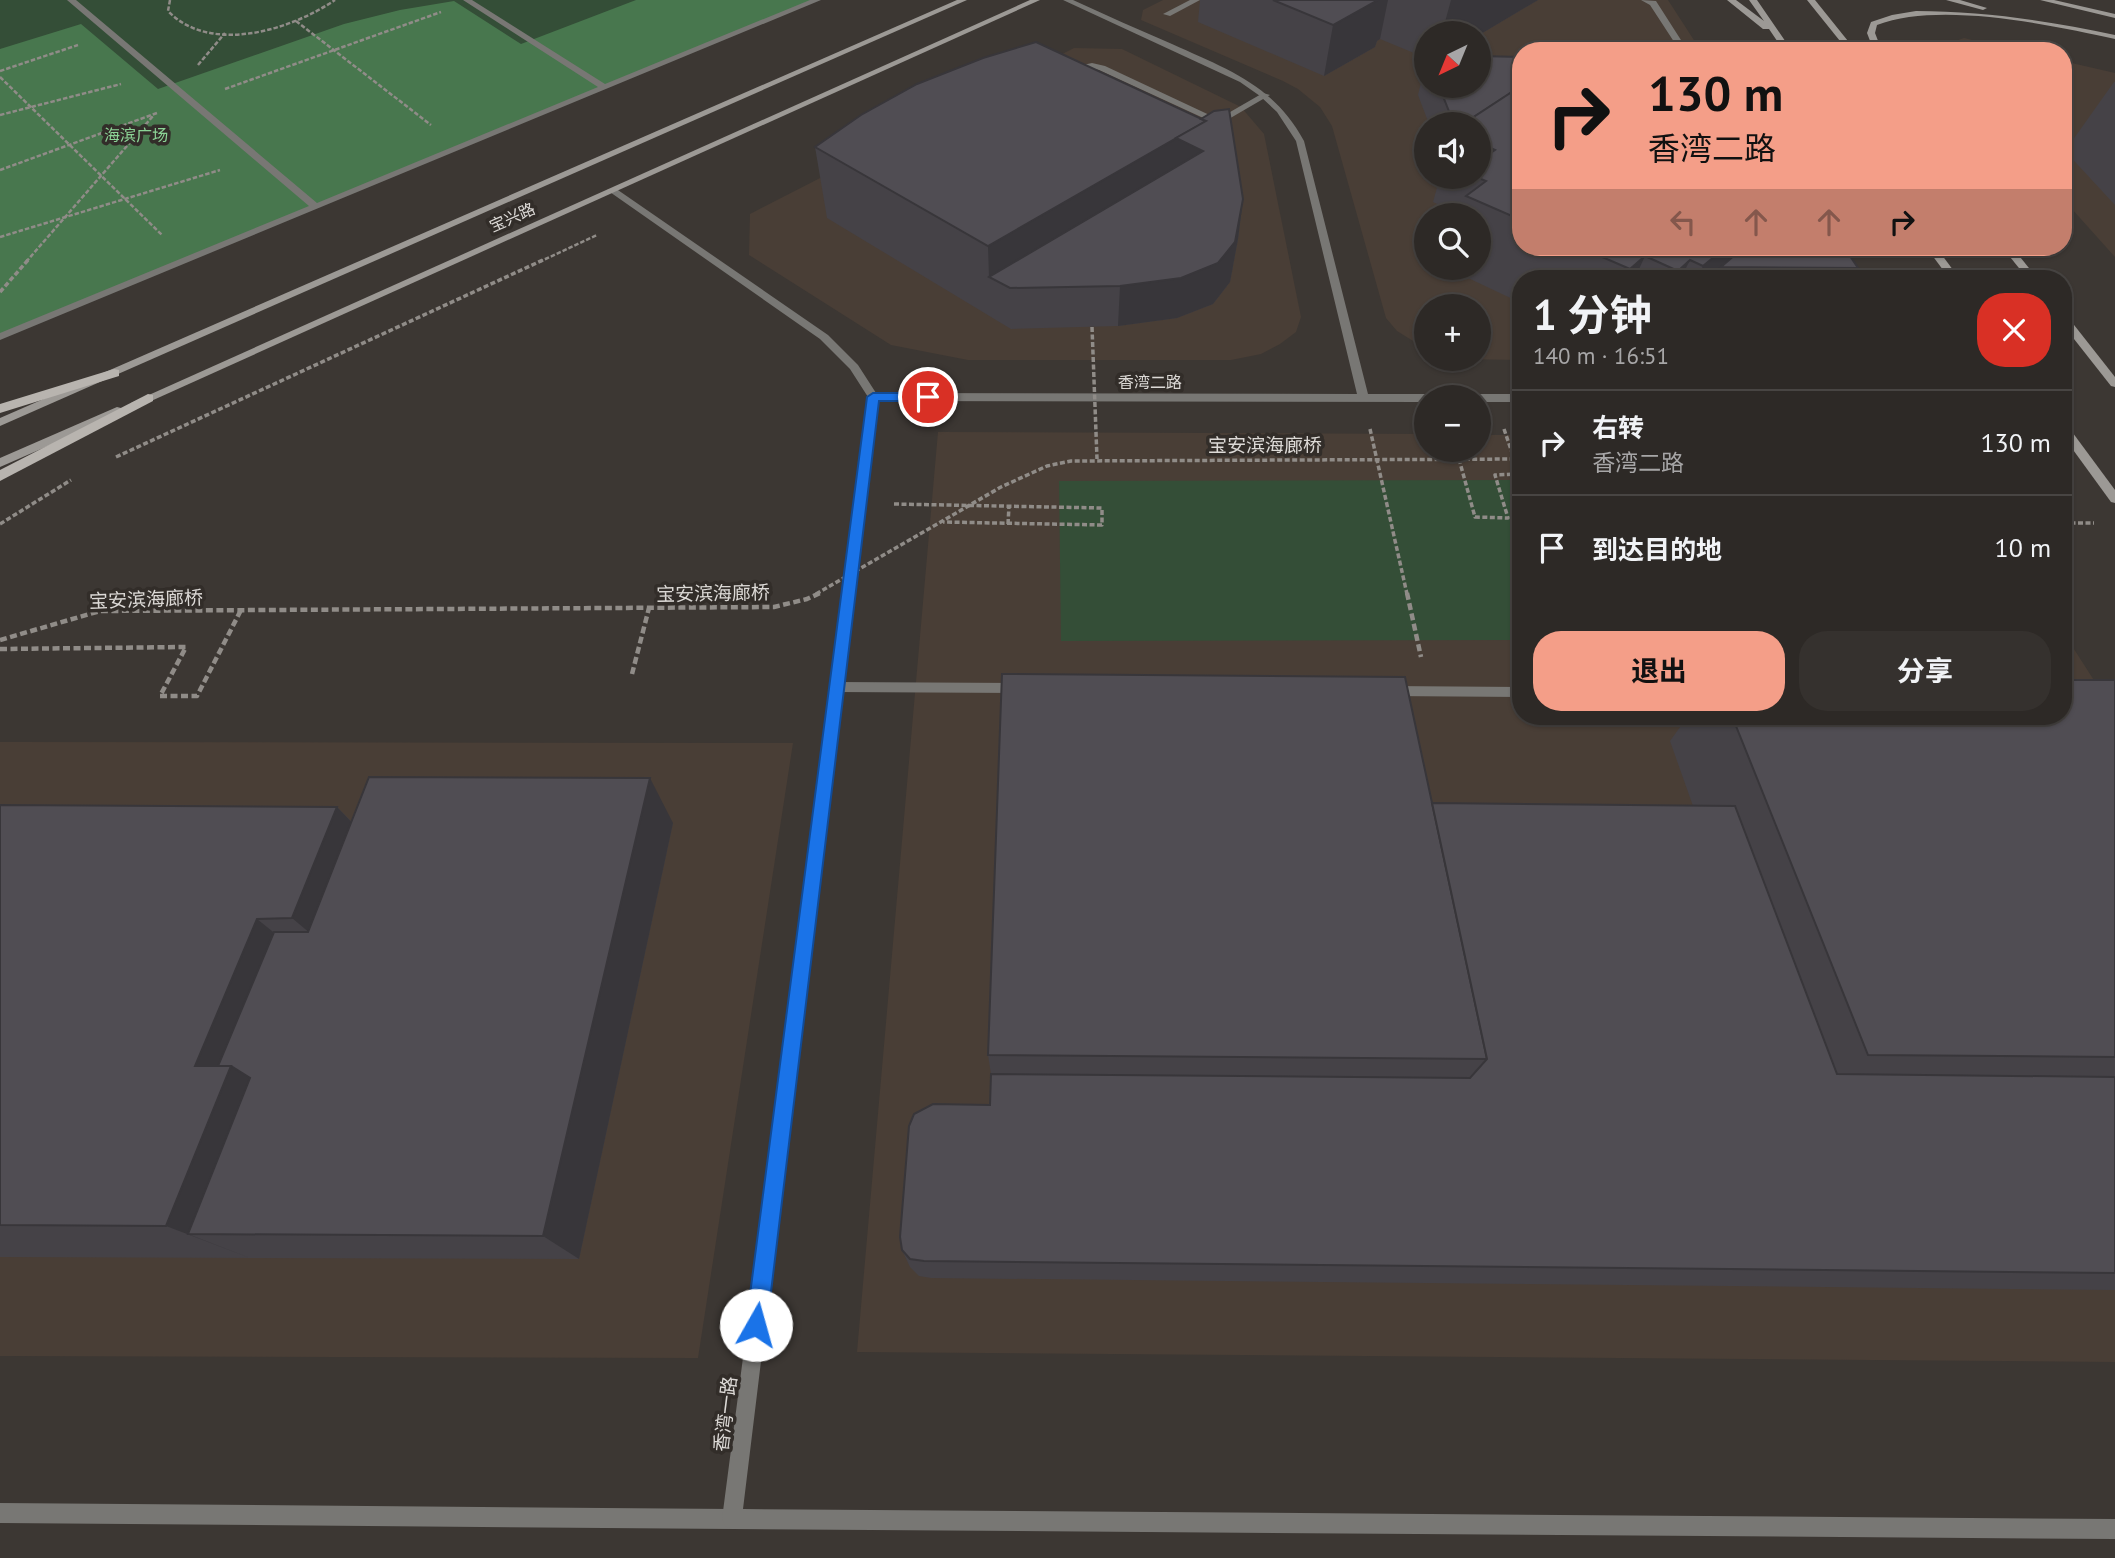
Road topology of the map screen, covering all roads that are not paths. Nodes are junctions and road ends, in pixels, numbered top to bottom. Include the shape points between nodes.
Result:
1 (71, 0) edge
2 (817, 0) edge
3 (963, 0) edge
4 (1036, 0) edge
5 (1067, 0) edge
6 (1196, 0) edge
7 (1645, 0) edge
8 (1731, 0) edge
9 (1753, 0) edge
10 (1811, 0) edge
11 (1950, 0) edge
12 (2044, 0) edge
13 (468, 1) edge
14 (1167, 14) dead end
15 (2115, 16) edge
16 (2086, 30) junction
17 (1779, 37) junction
18 (2115, 37) edge
19 (1678, 42) edge
20 (1782, 42) edge
21 (1845, 42) edge
22 (1874, 42) edge
23 (1073, 68) edge
24 (605, 88) junction
25 (1266, 95) junction
26 (1218, 122) junction
27 (1207, 128) edge
28 (612, 190) junction
29 (316, 207) junction
30 (2014, 256) edge
31 (2026, 270) edge
32 (2072, 329) edge
33 (0, 337) edge
34 (114, 373) junction
35 (2115, 384) edge
36 (873, 397) junction
37 (148, 398) junction
38 (1363, 398) junction
39 (1414, 398) edge
40 (1491, 398) edge
41 (1512, 398) edge
42 (0, 409) edge
43 (0, 422) edge
44 (2072, 440) edge
45 (0, 463) edge
46 (0, 476) edge
47 (2115, 499) edge
48 (836, 687) junction
49 (1029, 688) edge
50 (1374, 691) edge
51 (1512, 692) edge
52 (0, 1513) edge
53 (732, 1519) junction
54 (2115, 1529) edge

1 - 29 street
2 - 24 street
3 - 34 main road, 宝兴路
4 - 28 main road, 宝兴路
5 - 25 street via 1231,74
6 - 14 street
7 - 19 street via 1653,3
8 - 17 main road
9 - 17 main road
10 - 21 main road
11 - 16 main road
12 - 15 main road
13 - 24 street
16 - 18 main road
16 - 22 main road via 1911,10 1895,12 1874,24
17 - 20 main road
23 - 26 street via 1102,68
24 - 29 street
25 - 26 street
25 - 38 street via 1281,108 1300,141
26 - 27 street
28 - 36 street via 824,337 854,368
28 - 37 main road, 宝兴路
29 - 33 street
30 - 31 main road
32 - 35 main road
34 - 42 main road
34 - 43 main road, 宝兴路
36 - 38 street, 香湾二路
36 - 48 street, 香湾一路
37 - 45 main road, 宝兴路
37 - 46 main road
38 - 39 street, 香湾二路
40 - 41 street
44 - 47 main road
48 - 49 street
48 - 53 street, 香湾一路
50 - 51 street
52 - 53 street
53 - 54 street

